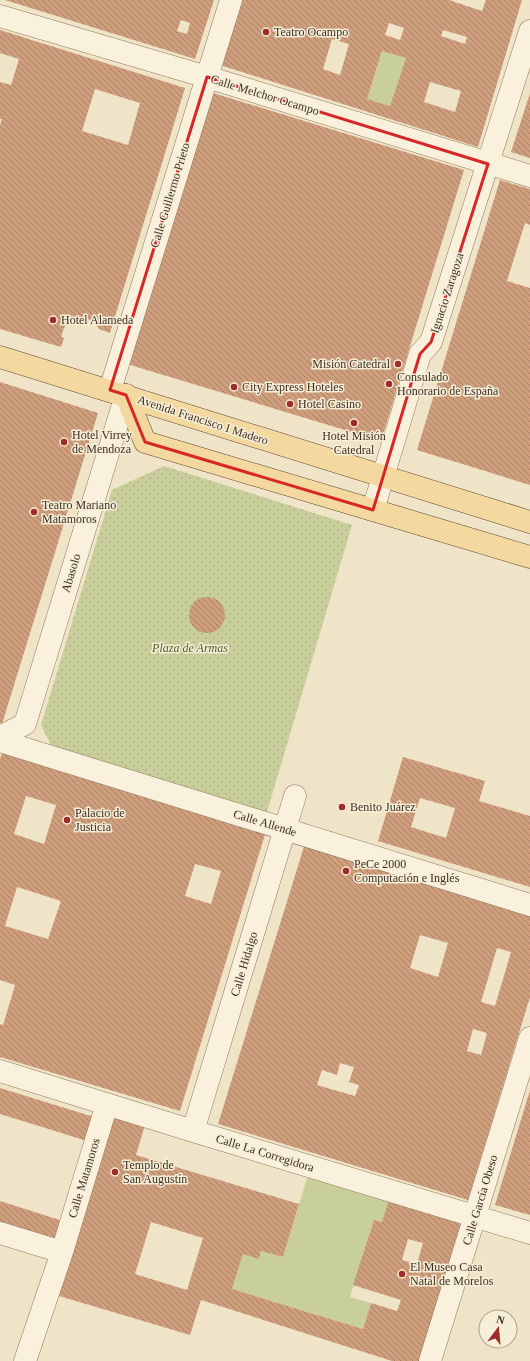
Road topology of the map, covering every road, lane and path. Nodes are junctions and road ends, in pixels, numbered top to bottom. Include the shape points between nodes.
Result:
1 (231, 0) edge
2 (0, 16) edge
3 (530, 31) edge
4 (207, 77) junction
5 (488, 164) junction
6 (530, 176) edge
7 (0, 356) edge
8 (118, 392) junction
9 (383, 476) junction
10 (373, 510) junction
11 (530, 522) edge
12 (530, 557) edge
13 (0, 737) edge
14 (0, 741) edge
15 (295, 796) dead end
16 (284, 829) junction
17 (530, 905) edge
18 (530, 1038) edge
19 (0, 1070) edge
20 (107, 1104) junction
21 (193, 1132) junction
22 (475, 1216) junction
23 (530, 1232) edge
24 (0, 1233) edge
25 (62, 1252) junction
26 (25, 1361) edge
27 (430, 1361) edge

1 - 4 street, Calle Guillermo Prieto
2 - 4 street, Calle Melchor Ocampo
3 - 5 street, Ignacio Zaragoza
4 - 5 street, Calle Melchor Ocampo
4 - 8 street, Calle Guillermo Prieto
5 - 6 street, Calle Melchor Ocampo
5 - 9 street, Ignacio Zaragoza via 431,342 420,354
7 - 8 main road
8 - 9 main road, Avenida Francisco I Madero
8 - 10 main road, Avenida Francisco I Madero via 146,442
8 - 13 street, Abasolo via 25,724
9 - 10 street, Ignacio Zaragoza
9 - 11 main road, Avenida Francisco I Madero
10 - 12 main road, Avenida Francisco I Madero
14 - 16 street, Calle Allende
15 - 16 street, Calle Hidalgo
16 - 17 street, Calle Allende
16 - 21 street, Calle Hidalgo
18 - 22 street, Calle García Obeso
19 - 20 street, Calle La Corregidora
20 - 21 street, Calle La Corregidora
20 - 25 street, Calle Matamoros
21 - 22 street, Calle La Corregidora
22 - 23 street, Calle La Corregidora
22 - 27 street, Calle García Obeso
24 - 25 street
25 - 26 street, Calle Matamoros

